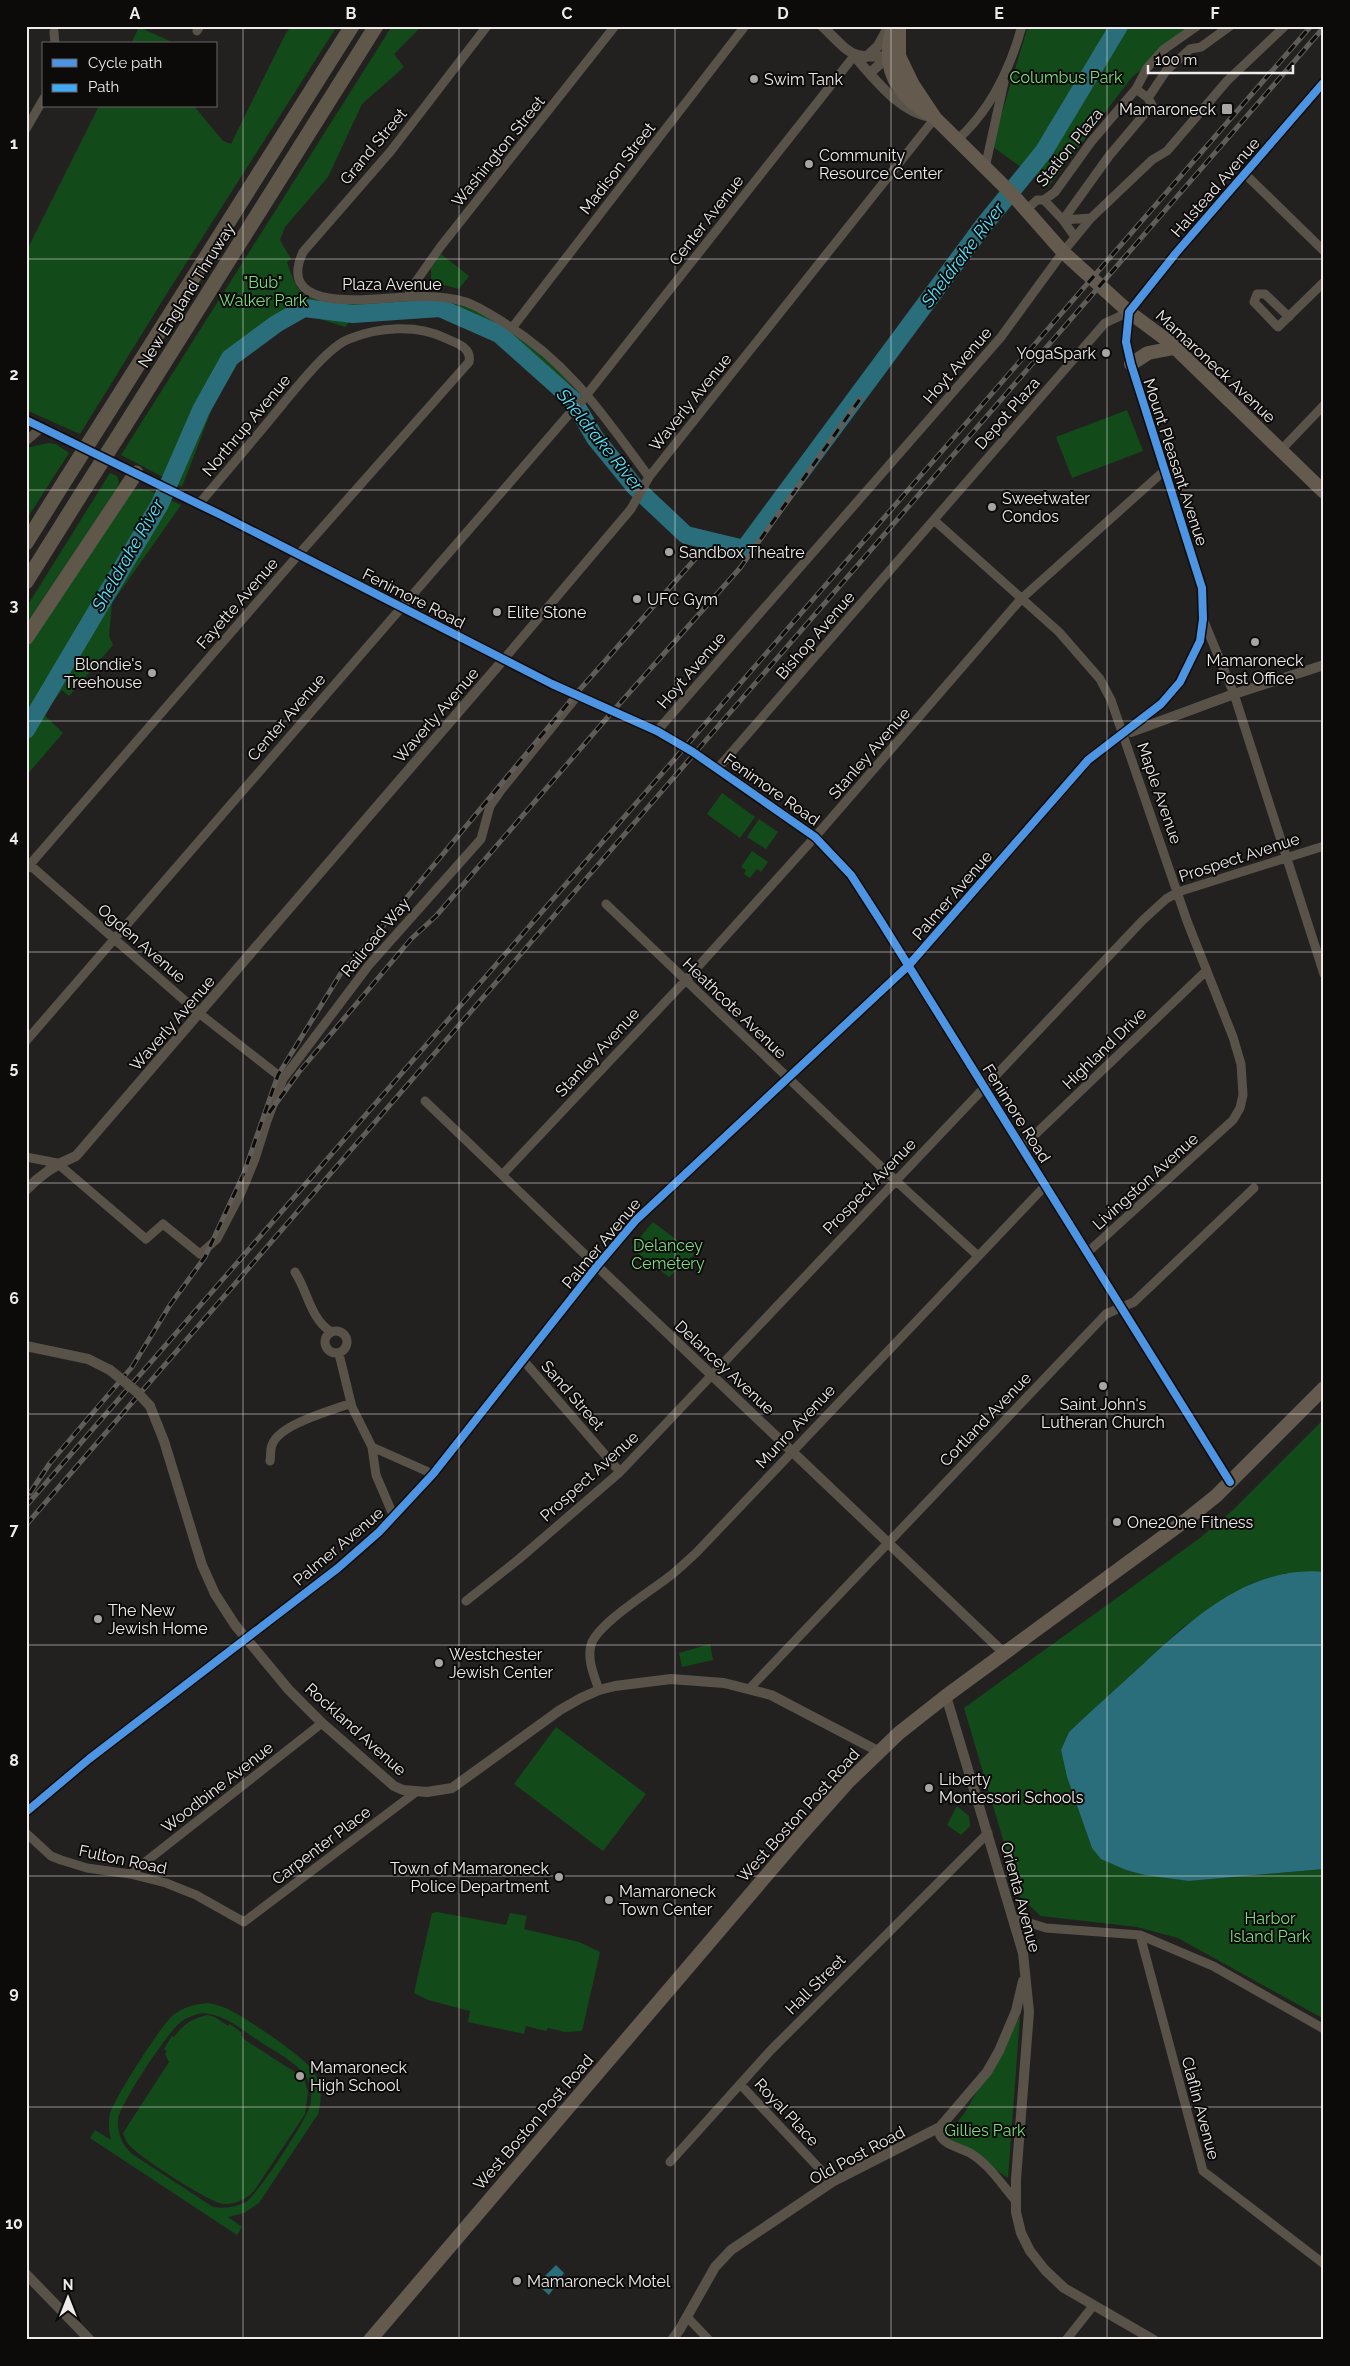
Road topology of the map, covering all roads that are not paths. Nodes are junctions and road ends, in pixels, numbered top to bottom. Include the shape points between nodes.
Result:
1 (352, 26) edge
2 (376, 26) edge
3 (487, 26) edge
4 (615, 26) edge
5 (745, 26) edge
6 (822, 26) edge
7 (889, 26) edge
8 (894, 26) edge
9 (899, 26) edge
10 (1022, 26) edge
11 (1198, 26) edge
12 (1230, 26) edge
13 (1285, 26) edge
14 (54, 32) dead end
15 (1182, 38) junction
16 (54, 42) edge
17 (1190, 49) junction
18 (854, 56) junction
19 (894, 56) junction
20 (866, 57) junction
21 (870, 73) junction
22 (1003, 77) junction
23 (1324, 82) edge
24 (1136, 89) junction
25 (1148, 98) junction
26 (42, 101) edge
27 (935, 118) junction
28 (26, 129) edge
29 (957, 140) junction
30 (985, 168) junction
31 (1245, 174) junction
32 (1044, 200) junction
33 (1023, 206) junction
34 (1091, 218) junction
35 (1063, 220) junction
36 (1075, 237) junction
37 (1324, 251) edge
38 (1063, 252) junction
39 (1324, 282) edge
40 (304, 289) joint
41 (408, 296) junction
42 (1129, 312) junction
43 (1288, 317) dead end
44 (512, 328) junction
45 (1174, 348) junction
46 (470, 356) joint
47 (1131, 364) junction
48 (588, 394) junction
49 (581, 402) dead end
50 (1324, 405) edge
51 (570, 413) dead end
52 (26, 420) edge
53 (41, 428) junction
54 (26, 441) edge
55 (1281, 450) junction
56 (1165, 470) junction
57 (136, 472) junction
58 (647, 481) junction
59 (1324, 492) edge
60 (199, 504) junction
61 (935, 521) junction
62 (26, 543) edge
63 (299, 554) junction
64 (26, 582) edge
65 (1021, 599) junction
66 (402, 607) junction
67 (1203, 619) junction
68 (26, 638) edge
69 (504, 659) junction
70 (1324, 665) edge
71 (1234, 694) junction
72 (578, 695) junction
73 (657, 731) junction
74 (1124, 734) junction
75 (718, 768) junction
76 (816, 837) junction
77 (1324, 846) edge
78 (1286, 858) junction
79 (28, 867) edge
80 (1178, 892) junction
81 (606, 904) dead end
82 (114, 938) junction
83 (909, 965) junction
84 (1206, 971) junction
85 (1324, 974) edge
86 (686, 980) junction
87 (200, 1014) junction
88 (26, 1041) edge
89 (788, 1078) junction
90 (284, 1079) junction
91 (984, 1088) junction
92 (425, 1101) dead end
93 (1221, 1132) joint
94 (1022, 1147) junction
95 (26, 1157) edge
96 (57, 1164) junction
97 (502, 1174) junction
98 (895, 1180) junction
99 (1046, 1185) junction
100 (1254, 1188) dead end
101 (26, 1190) edge
102 (1088, 1252) junction
103 (977, 1255) junction
104 (597, 1266) junction
105 (296, 1272) dead end
106 (1121, 1307) junction
107 (331, 1332) junction
108 (26, 1346) edge
109 (339, 1354) junction
110 (523, 1360) junction
111 (712, 1375) junction
112 (1324, 1388) edge
113 (351, 1403) junction
114 (372, 1447) junction
115 (792, 1451) junction
116 (270, 1461) dead end
117 (620, 1472) junction
118 (433, 1474) junction
119 (1230, 1482) junction
120 (394, 1517) junction
121 (888, 1542) junction
122 (466, 1600) dead end
123 (246, 1638) junction
124 (1005, 1654) junction
125 (750, 1688) junction
126 (598, 1690) junction
127 (946, 1696) junction
128 (322, 1723) junction
129 (878, 1751) junction
130 (416, 1792) junction
131 (26, 1812) edge
132 (26, 1833) edge
133 (988, 1833) junction
134 (130, 1874) junction
135 (1014, 1918) junction
136 (244, 1922) joint
137 (1140, 1935) junction
138 (1025, 1973) junction
139 (1324, 2029) edge
140 (740, 2084) junction
141 (940, 2127) junction
142 (670, 2162) dead end
143 (832, 2182) junction
144 (1016, 2201) junction
145 (1324, 2264) edge
146 (26, 2274) edge
147 (1092, 2306) junction
148 (687, 2317) junction
149 (90, 2340) edge
150 (370, 2340) edge
151 (672, 2340) edge
152 (709, 2340) edge
153 (1066, 2340) edge
154 (1154, 2340) edge

1 - 62 highway, New England Thruway, bridge
2 - 64 highway, New England Thruway, bridge
3 - 40 street, Grand Street via 390,152 303,252 297,265 298,278
4 - 41 street, Washington Street via 441,246
5 - 44 street, Madison Street
6 - 18 street, Mamaroneck Avenue
7 - 20 street via 878,46
8 - 19 main road via 889,42
9 - 19 main road, Mamaroneck Avenue
10 - 22 street
11 - 15 street, Station Plaza
12 - 17 street via 1201,47
13 - 34 street, Hoyt Avenue via 1227,81 1167,152 1152,160
14 - 16 street
15 - 17 street
15 - 24 street, Station Plaza via 1163,50 1147,68
17 - 25 street via 1166,71
18 - 20 street
18 - 21 street, Mamaroneck Avenue
18 - 48 street, Center Avenue
19 - 20 street
19 - 21 street
19 - 27 main road, Mamaroneck Avenue
21 - 27 street, Mamaroneck Avenue via 917,115
22 - 29 street via 988,107
22 - 30 street via 1000,106
23 - 31 street, Halstead Avenue
24 - 25 street
24 - 32 street, Station Plaza via 1090,142 1055,192
25 - 35 street via 1152,106 1109,156
26 - 28 street
27 - 29 main road, Mamaroneck Avenue
27 - 58 street, Waverly Avenue
29 - 30 main road, Mamaroneck Avenue
30 - 33 main road, Mamaroneck Avenue
31 - 37 street
31 - 42 street, Halstead Avenue
32 - 33 street, Station Plaza
32 - 35 street, Station Plaza
33 - 38 main road, Mamaroneck Avenue
34 - 35 street
34 - 36 street, Hoyt Avenue
35 - 36 street, Station Plaza
36 - 38 street, Hoyt Avenue
38 - 42 main road, Mamaroneck Avenue
38 - 73 street, Hoyt Avenue via 1001,337
39 - 43 street
40 - 41 street, Plaza Avenue via 329,299
41 - 44 street, Plaza Avenue via 466,302
42 - 45 main road, Mamaroneck Avenue
42 - 47 street, Mount Pleasant Avenue via 1126,342
42 - 61 street, Depot Plaza via 1105,323
44 - 48 street, Plaza Avenue via 571,375
45 - 47 main road via 1148,353
45 - 55 main road, Mamaroneck Avenue
46 - 60 street, Northrup Avenue via 461,345 435,333 402,328 348,339 316,365
46 - 63 street, Fayette Avenue via 469,362
47 - 56 street, Mount Pleasant Avenue
48 - 49 street, Center Avenue
48 - 58 street, Plaza Avenue
50 - 55 street
51 - 66 street, Center Avenue
52 - 53 street, Fenimore Road
53 - 54 street
53 - 57 street, Fenimore Road
55 - 59 main road, Mamaroneck Avenue
56 - 65 street, Stanley Avenue
56 - 67 street, Mount Pleasant Avenue via 1202,588
57 - 60 street, Fenimore Road
57 - 68 highway
58 - 69 street, Waverly Avenue via 638,500 600,548
60 - 63 street, Fenimore Road
61 - 65 street, Maple Avenue
61 - 75 street, Bishop Avenue
63 - 66 street, Fenimore Road
63 - 79 street, Fayette Avenue
65 - 74 street, Maple Avenue via 1059,632 1100,679 1112,700
65 - 76 street, Stanley Avenue
66 - 69 street, Fenimore Road
66 - 82 street, Center Avenue
67 - 71 street, Mount Pleasant Avenue
67 - 74 street, Palmer Avenue via 1200,641 1180,682 1161,704
69 - 72 street, Fenimore Road
69 - 87 street, Waverly Avenue
70 - 71 street, Palmer Avenue
71 - 74 street, Palmer Avenue
71 - 78 street, Mount Pleasant Avenue
72 - 73 street, Fenimore Road
72 - 90 street, Railroad Way via 490,806 481,839 369,965
73 - 75 street, Fenimore Road
74 - 80 street, Maple Avenue
74 - 83 street, Palmer Avenue via 1105,746 1076,773
75 - 76 street, Fenimore Road
76 - 83 street, Fenimore Road via 851,875
76 - 86 street, Stanley Avenue
77 - 78 street, Prospect Avenue
78 - 80 street, Prospect Avenue
78 - 85 street, Mount Pleasant Avenue
79 - 82 street, Ogden Avenue
80 - 84 street, Maple Avenue
80 - 91 street, Prospect Avenue via 1143,920
81 - 86 street, Heathcote Avenue
82 - 87 street, Ogden Avenue
82 - 88 street, Center Avenue
83 - 89 street, Palmer Avenue
83 - 91 street, Fenimore Road
84 - 93 street, Maple Avenue via 1241,1064 1243,1095 1240,1108
84 - 94 street, Highland Drive
86 - 89 street, Heathcote Avenue
86 - 97 street, Stanley Avenue
87 - 90 street, Ogden Avenue
87 - 96 street, Waverly Avenue via 76,1156
89 - 98 street, Heathcote Avenue
89 - 104 street, Palmer Avenue via 661,1195
90 - 96 street, Railroad Way via 256,1159 217,1238 200,1254 163,1224 146,1239
91 - 94 street, Fenimore Road
91 - 98 street, Prospect Avenue
92 - 97 street, Delancey Avenue
93 - 102 street, Livingston Avenue
94 - 99 street, Fenimore Road
95 - 96 street
96 - 101 street, Waverly Avenue
97 - 104 street, Delancey Avenue
98 - 103 street, Heathcote Avenue
98 - 111 street, Prospect Avenue
99 - 102 street, Fenimore Road
99 - 103 street, Munro Avenue
100 - 106 street, Cortland Avenue via 1134,1302
102 - 106 street, Fenimore Road
103 - 115 street, Munro Avenue
104 - 110 street, Palmer Avenue
104 - 111 street, Delancey Avenue
105 - 107 street via 312,1311
106 - 119 street, Fenimore Road
106 - 121 street, Cortland Avenue via 1106,1314
107 - 109 street via 324,1340 325,1346 333,1354
107 - 109 street via 338,1331 346,1337 345,1349
108 - 123 street, Rockland Avenue, bridge via 88,1359 110,1370 150,1406 164,1440 202,1565 215,1594
109 - 113 street
110 - 117 street, Sand Street
110 - 118 street, Palmer Avenue
111 - 115 street, Delancey Avenue
111 - 117 street, Prospect Avenue
112 - 119 main road, West Boston Post Road
113 - 114 street
113 - 116 street via 290,1427 272,1444
114 - 118 street
114 - 120 street via 376,1475
115 - 121 street, Delancey Avenue
115 - 126 street, Munro Avenue via 696,1553 596,1634 591,1643 590,1661
117 - 122 street, Prospect Avenue
118 - 120 street, Palmer Avenue
119 - 124 main road, West Boston Post Road via 1186,1520
120 - 123 street, Palmer Avenue via 338,1568
121 - 124 street, Delancey Avenue
121 - 125 street, Cortland Avenue
123 - 128 street, Rockland Avenue via 288,1690
123 - 131 street, Palmer Avenue
124 - 127 main road, West Boston Post Road
125 - 126 street, Rockland Avenue via 702,1680 671,1679
125 - 129 street, Rockland Avenue via 771,1695
126 - 130 street, Rockland Avenue via 560,1710 452,1788
127 - 129 main road, West Boston Post Road
127 - 133 street, Orienta Avenue
128 - 130 street, Rockland Avenue via 394,1786
128 - 134 street, Woodbine Avenue
129 - 150 main road, West Boston Post Road via 800,1836
130 - 136 street, Carpenter Place
132 - 134 street, Fulton Road via 51,1856 61,1860
133 - 135 street, Orienta Avenue
133 - 140 street, Hall Street
134 - 136 street, Fulton Road via 196,1895
135 - 137 street via 1046,1928
135 - 138 street, Orienta Avenue
137 - 139 street via 1213,1966
137 - 145 street, Claflin Avenue via 1203,2171
138 - 141 street, Old Post Road via 1016,2011 1000,2051 987,2072
138 - 144 street, Orienta Avenue via 1029,2012
140 - 142 street, Hall Street
140 - 143 street, Royal Place
141 - 143 street, Old Post Road
141 - 144 street via 941,2139 972,2154
143 - 148 street, Old Post Road via 731,2250 715,2267
144 - 147 street, Orienta Avenue via 1021,2232 1030,2251 1064,2288
146 - 149 street
147 - 153 street
147 - 154 street, Orienta Avenue
148 - 151 street, Old Post Road
148 - 152 street

